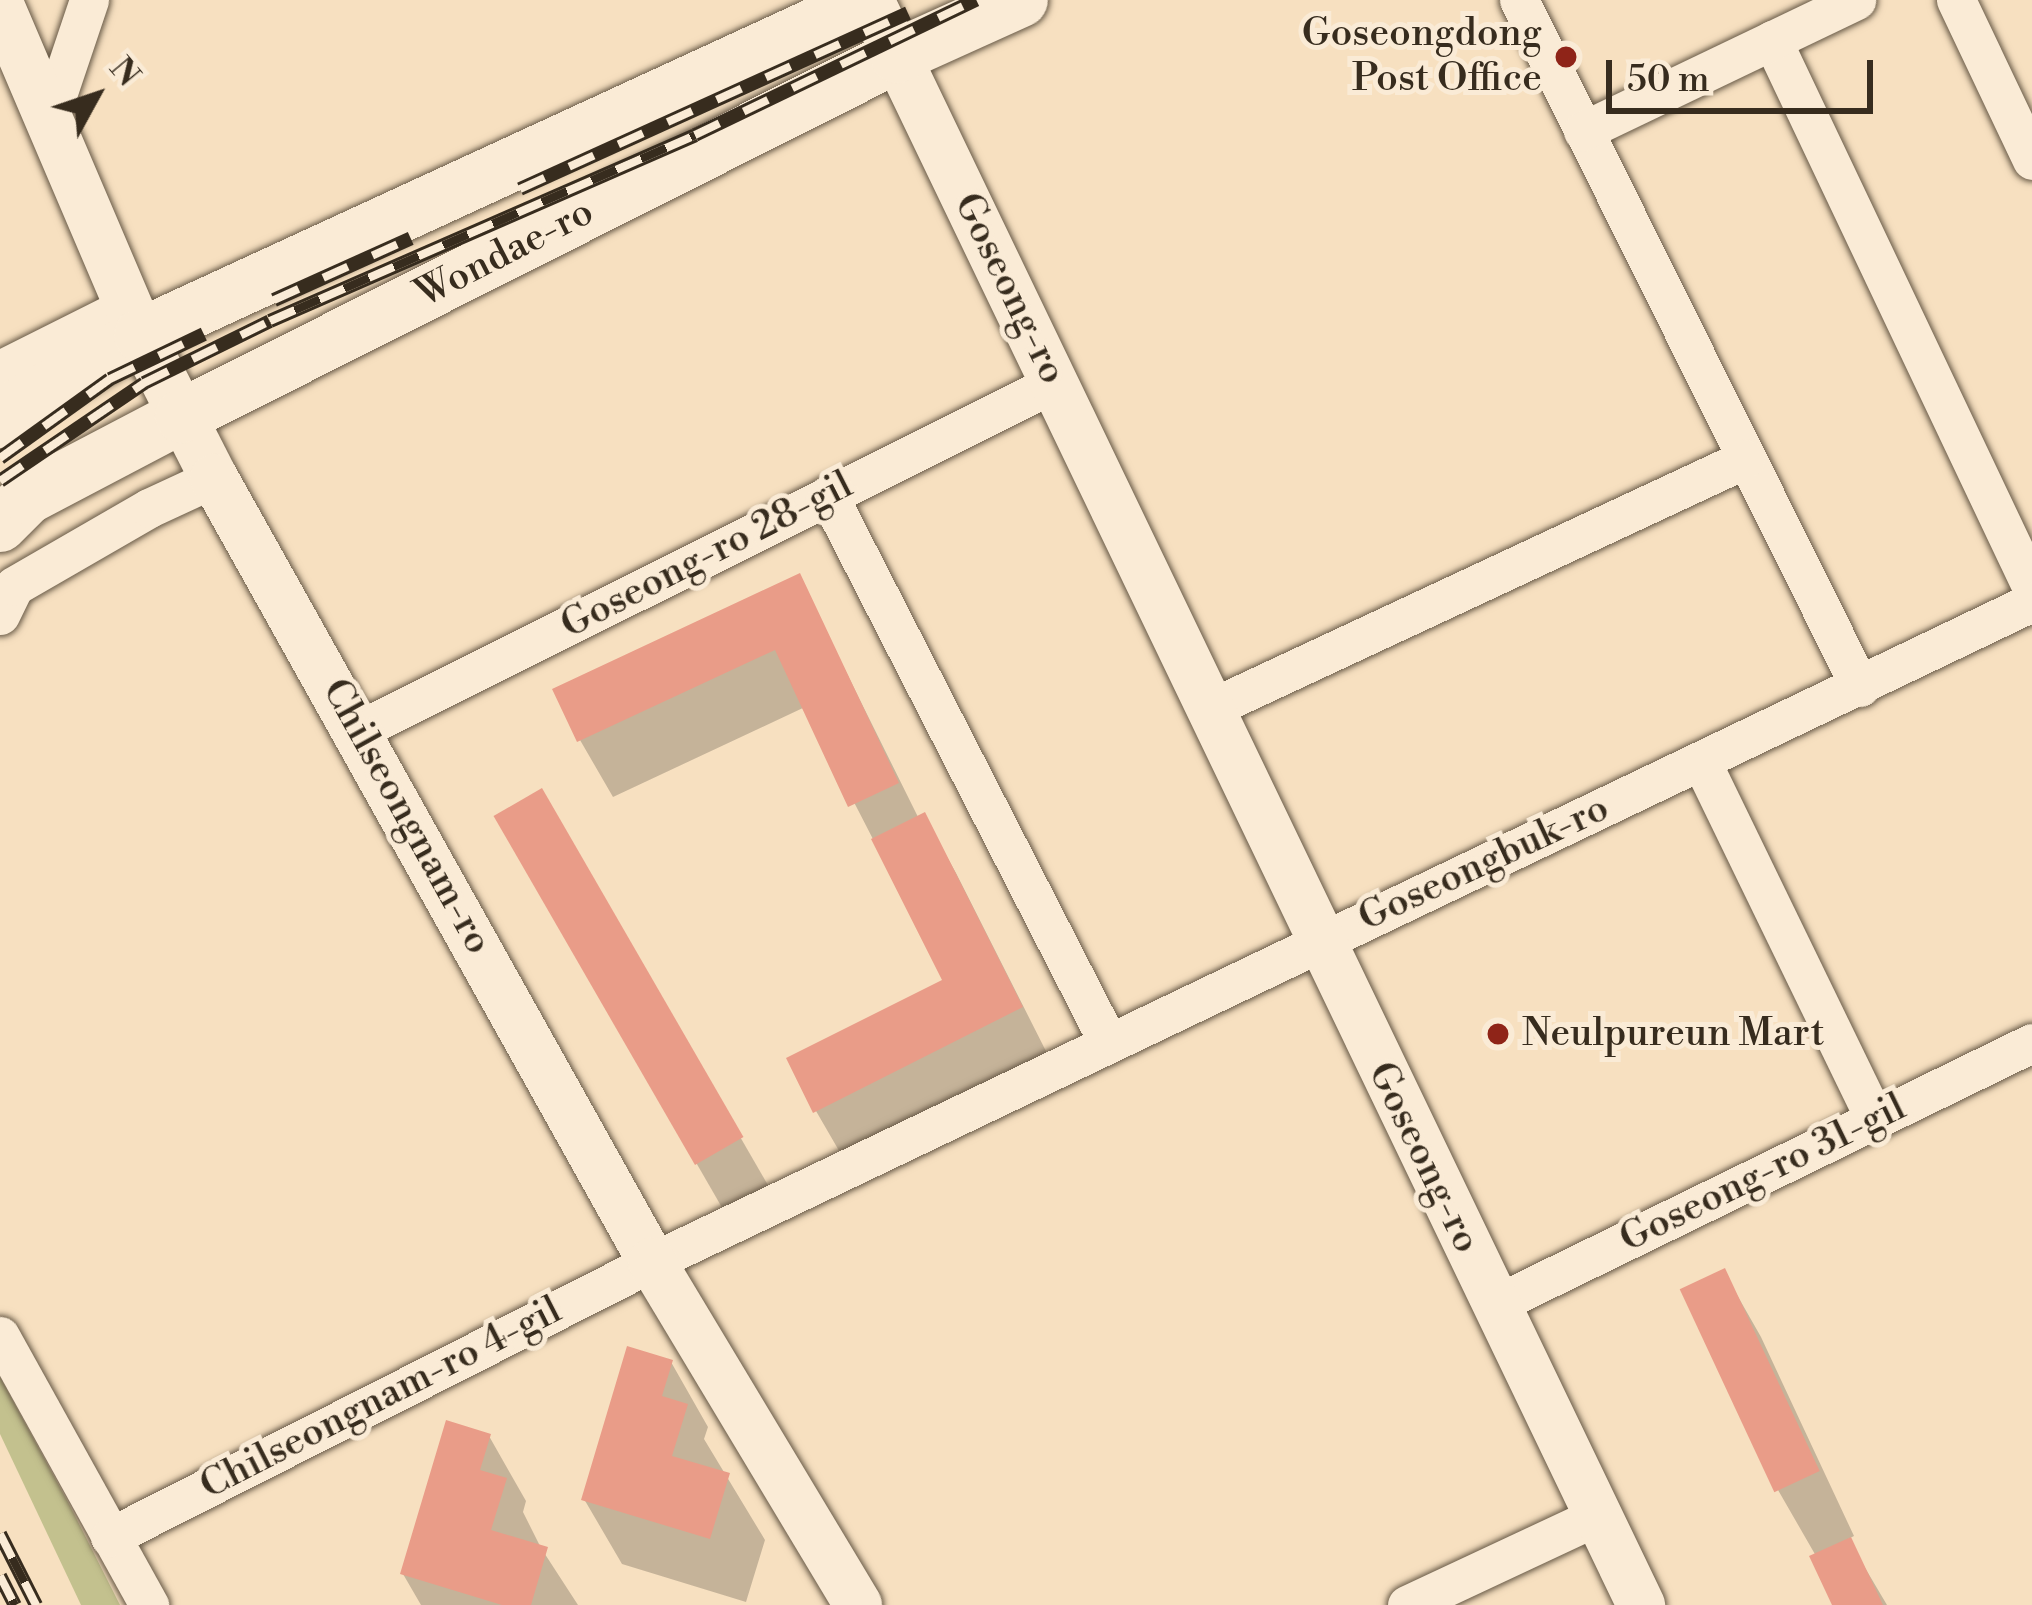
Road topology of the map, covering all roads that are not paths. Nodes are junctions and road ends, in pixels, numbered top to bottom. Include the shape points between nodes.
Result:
1 (89, 0) edge
2 (869, 0) edge
3 (1021, 0) edge
4 (1519, 0) edge
5 (1856, 0) edge
6 (1956, 0) edge
7 (0, 5) edge
8 (1772, 40) junction
9 (897, 56) junction
10 (49, 119) junction
11 (1583, 131) junction
12 (2032, 160) edge
13 (135, 320) junction
14 (0, 370) edge
15 (1054, 382) junction
16 (182, 416) junction
17 (0, 422) edge
18 (1745, 459) junction
19 (214, 478) junction
20 (829, 495) junction
21 (0, 525) edge
22 (2032, 588) edge
23 (2032, 602) edge
24 (0, 615) edge
25 (1860, 687) junction
26 (1208, 710) junction
27 (359, 730) junction
28 (1702, 763) junction
29 (1318, 941) junction
30 (1108, 1042) junction
31 (2032, 1043) edge
32 (1874, 1120) junction
33 (652, 1262) junction
34 (1494, 1305) junction
35 (0, 1336) edge
36 (1599, 1515) junction
37 (110, 1537) junction
38 (149, 1605) edge
39 (858, 1605) edge
40 (1407, 1605) edge
41 (1641, 1605) edge

1 - 10 street
2 - 9 street, Goseong-ro
2 - 13 main road, Wondae-ro
3 - 9 main road, Wondae-ro
4 - 11 street
5 - 8 street
6 - 12 street
7 - 10 street, Chilseongnam-ro
8 - 11 street
8 - 22 street
9 - 15 street, Goseong-ro
9 - 16 main road, Wondae-ro
10 - 13 street, Chilseongnam-ro
11 - 18 street
13 - 14 street, Wondae-ro
13 - 16 street, Chilseongnam-ro
13 - 17 main road, Wondae-ro
15 - 20 street, Goseong-ro 28-gil
15 - 26 street, Goseong-ro
16 - 19 street, Chilseongnam-ro
16 - 21 main road, Wondae-ro via 28,497
18 - 25 street
18 - 26 street
19 - 24 street via 20,583
19 - 27 street, Chilseongnam-ro
20 - 27 street, Goseong-ro 28-gil
20 - 30 street
23 - 25 street, Goseongbuk-ro
25 - 28 street, Goseongbuk-ro
26 - 29 street, Goseong-ro
27 - 33 street, Chilseongnam-ro
28 - 29 street, Goseongbuk-ro
28 - 32 street
29 - 30 street, Goseongbuk-ro
29 - 34 street, Goseong-ro
30 - 33 street, Goseongbuk-ro
31 - 32 street, Goseong-ro 31-gil
32 - 34 street, Goseong-ro 31-gil
33 - 37 street, Chilseongnam-ro 4-gil
33 - 39 street, Chilseongnam-ro
34 - 36 street, Goseong-ro
35 - 37 street
36 - 40 street
36 - 41 street, Goseong-ro
37 - 38 street

